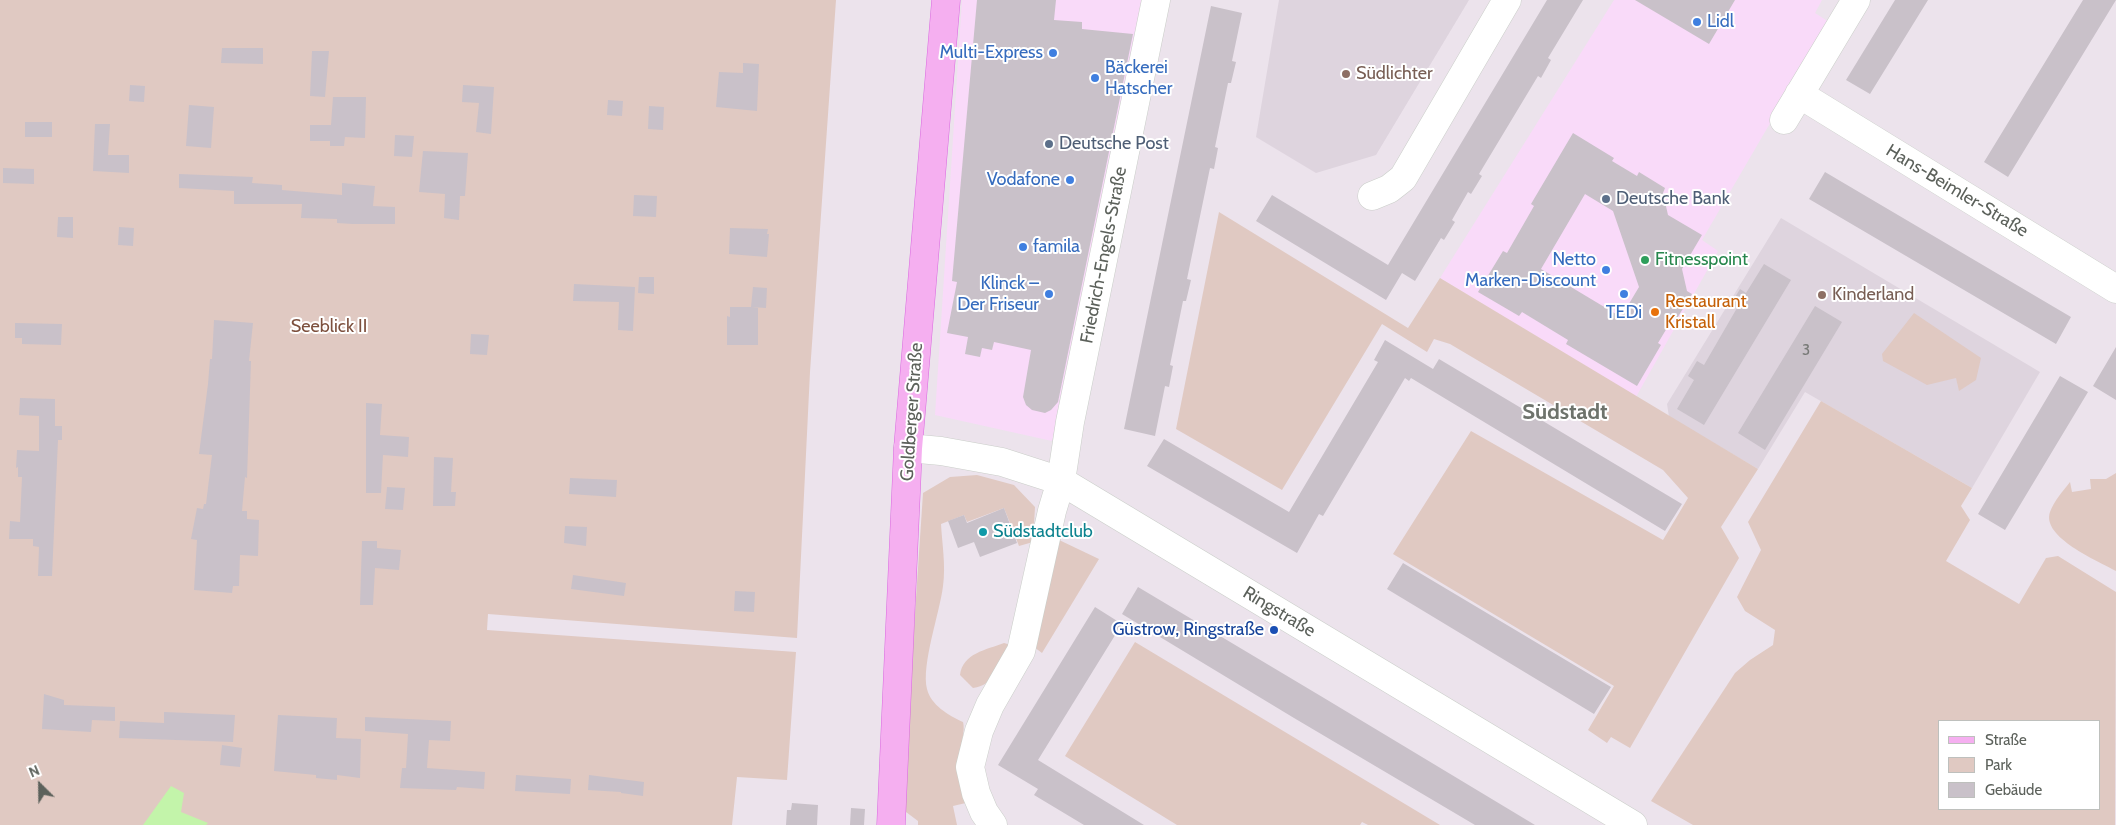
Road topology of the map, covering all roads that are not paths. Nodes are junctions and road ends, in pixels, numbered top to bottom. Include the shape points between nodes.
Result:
1 (946, 0) edge
2 (1156, 0) edge
3 (1507, 0) edge
4 (1856, 0) edge
5 (1798, 94) junction
6 (1784, 120) dead end
7 (1372, 196) dead end
8 (2116, 289) edge
9 (908, 448) junction
10 (1061, 481) junction
11 (891, 825) edge
12 (993, 825) edge
13 (1633, 825) edge

1 - 9 main road, Goldberger Straße
2 - 10 street, Friedrich-Engels-Straße via 1070,422
3 - 7 street via 1402,178 1389,189
4 - 5 street
5 - 6 street
5 - 8 street, Hans-Beimler-Straße
9 - 10 street, Ringstraße via 1002,462
9 - 11 main road, Goldberger Straße
10 - 12 street, Friedrich-Engels-Straße via 1021,651 979,730 970,767 976,793
10 - 13 street, Ringstraße

